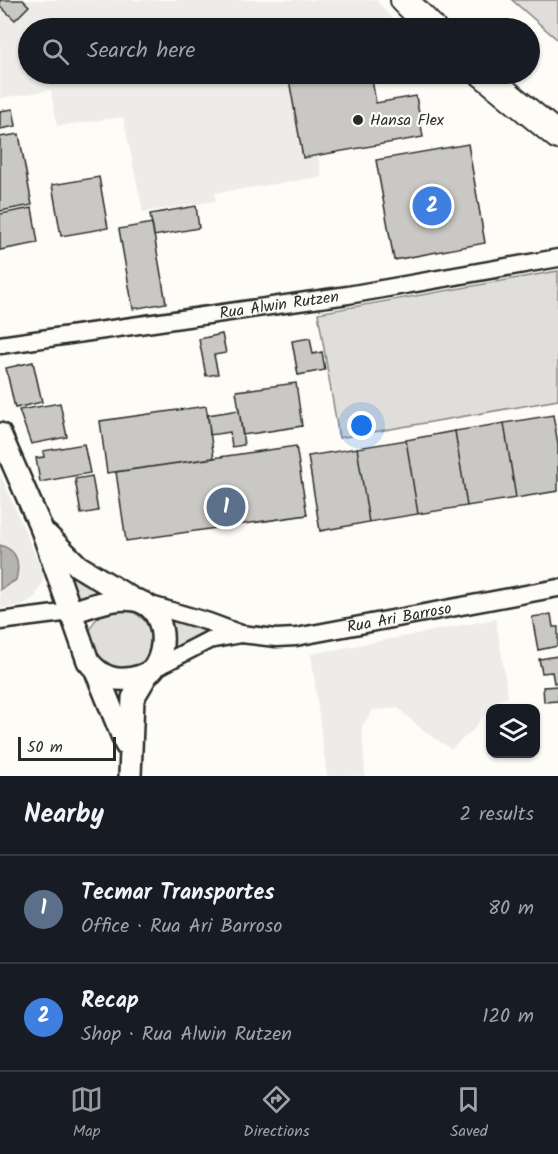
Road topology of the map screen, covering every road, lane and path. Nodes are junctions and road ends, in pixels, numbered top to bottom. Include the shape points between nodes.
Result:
1 (404, 0) edge
2 (422, 18) edge
3 (495, 84) edge
4 (558, 136) edge
5 (558, 258) edge
6 (0, 345) edge
7 (0, 434) edge
8 (42, 530) junction
9 (558, 588) edge
10 (139, 602) junction
11 (96, 605) junction
12 (71, 612) junction
13 (0, 621) edge
14 (242, 634) junction
15 (82, 649) junction
16 (96, 671) junction
17 (151, 671) junction
18 (130, 767) edge

1 - 2 highway
3 - 4 highway
5 - 6 street, Rua Alwin Rutzen via 348,295
7 - 8 main road
8 - 10 main road via 78,566
8 - 12 main road
9 - 14 street, Rua Ari Barroso via 309,636
10 - 11 main road
10 - 14 street, Rua Ari Barroso
10 - 17 main road via 152,611 163,633
11 - 12 main road
11 - 15 main road via 84,622
12 - 13 street
12 - 15 main road
14 - 17 street, Rua Ari Barroso via 209,640
15 - 16 main road
16 - 17 main road via 127,680
16 - 18 main road via 121,730
17 - 18 main road via 133,698

